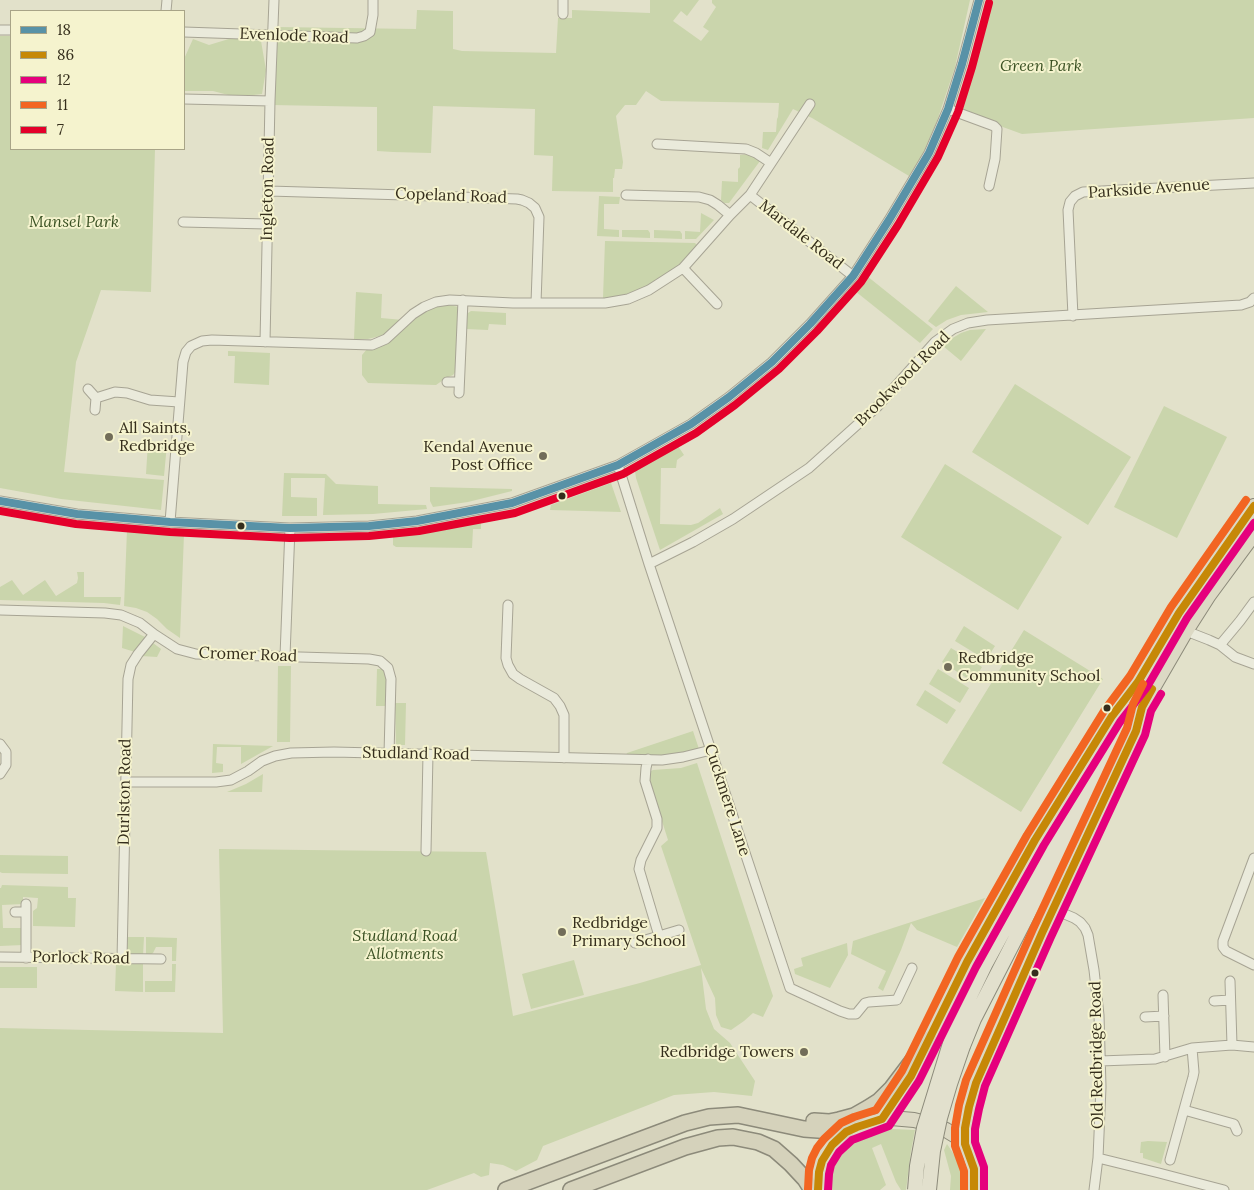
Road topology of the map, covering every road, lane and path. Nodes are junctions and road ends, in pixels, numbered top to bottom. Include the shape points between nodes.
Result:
1 (274, 0) edge
2 (373, 0) edge
3 (562, 0) edge
4 (979, 0) edge
5 (563, 14) dead end
6 (185, 32) edge
7 (272, 35) junction
8 (185, 100) edge
9 (270, 101) junction
10 (810, 104) dead end
11 (948, 109) junction
12 (657, 144) dead end
13 (771, 163) junction
14 (1254, 183) edge
15 (989, 186) dead end
16 (269, 191) junction
17 (626, 195) dead end
18 (750, 195) junction
19 (730, 215) junction
20 (183, 222) dead end
21 (267, 224) junction
22 (683, 268) junction
23 (853, 276) junction
24 (1254, 298) edge
25 (463, 300) junction
26 (536, 303) junction
27 (717, 304) dead end
28 (1073, 316) junction
29 (265, 342) junction
30 (446, 382) dead end
31 (459, 382) junction
32 (88, 389) dead end
33 (459, 393) dead end
34 (96, 398) junction
35 (179, 402) junction
36 (95, 410) dead end
37 (618, 465) junction
38 (0, 501) edge
39 (1254, 506) edge
40 (170, 522) junction
41 (290, 528) junction
42 (1254, 534) edge
43 (649, 564) junction
44 (1254, 602) edge
45 (508, 605) dead end
46 (0, 610) edge
47 (1186, 631) junction
48 (154, 634) junction
49 (1220, 645) junction
50 (285, 656) junction
51 (1254, 664) edge
52 (1138, 682) junction
53 (1142, 706) junction
54 (0, 744) edge
55 (711, 750) junction
56 (390, 754) junction
57 (428, 754) junction
58 (564, 758) junction
59 (648, 759) junction
60 (0, 774) edge
61 (126, 782) junction
62 (426, 852) dead end
63 (1254, 858) edge
64 (1053, 909) junction
65 (15, 912) dead end
66 (678, 930) dead end
67 (659, 936) junction
68 (635, 943) dead end
69 (0, 957) edge
70 (26, 958) junction
71 (122, 959) junction
72 (161, 960) dead end
73 (1254, 965) edge
74 (912, 968) dead end
75 (1230, 981) dead end
76 (1162, 995) dead end
77 (1230, 1000) junction
78 (1214, 1001) dead end
79 (1164, 1016) junction
80 (1145, 1017) dead end
81 (929, 1039) junction
82 (957, 1043) junction
83 (1232, 1045) junction
84 (1254, 1047) edge
85 (1192, 1048) junction
86 (1165, 1057) junction
87 (1100, 1061) junction
88 (1184, 1110) junction
89 (738, 1115) junction
90 (882, 1119) junction
91 (1237, 1131) dead end
92 (846, 1132) junction
93 (965, 1144) junction
94 (1098, 1158) junction
95 (1170, 1160) dead end
96 (506, 1190) edge
97 (571, 1190) edge
98 (812, 1190) edge
99 (818, 1190) edge
100 (915, 1190) edge
101 (929, 1190) edge
102 (974, 1190) edge
103 (1094, 1190) edge
104 (1224, 1190) edge

1 - 7 street, Ingleton Road
2 - 7 street, Evenlode Road via 370,32 364,36
3 - 5 street
4 - 11 street
6 - 7 street, Evenlode Road
7 - 9 street, Ingleton Road
8 - 9 street
9 - 16 street, Ingleton Road
10 - 13 street
11 - 15 street via 997,129
11 - 23 street via 928,153
12 - 13 street via 746,149
13 - 18 street
14 - 28 street, Parkside Avenue via 1083,192 1075,196 1068,210
16 - 21 street, Ingleton Road
16 - 26 street, Copeland Road via 522,200 535,208 539,217
17 - 19 street via 699,197 710,200
18 - 19 street
18 - 23 street, Mardale Road
19 - 22 street
20 - 21 street
21 - 29 street, Ingleton Road
22 - 26 street via 628,299 605,304
22 - 27 street
23 - 37 street via 772,362 729,397 691,424
24 - 28 street, Brookwood Road via 1241,305
25 - 26 street
25 - 29 street via 436,302 424,307 386,339 372,345
25 - 31 street
28 - 43 street, Brookwood Road via 987,320 953,328 935,342 877,407 809,468 733,520
29 - 35 street via 202,341 191,346 183,362
30 - 31 street
31 - 33 street
32 - 34 street
34 - 35 street via 115,392 150,400
34 - 36 street
35 - 40 street
37 - 41 street via 512,503 417,521
37 - 43 street, Cuckmere Lane
38 - 40 street via 77,514
39 - 52 highway via 1179,613
40 - 41 street
41 - 50 street
42 - 47 highway
43 - 55 street, Cuckmere Lane
44 - 49 street
45 - 58 street via 508,665 513,674 554,698 560,706 564,715
46 - 48 street, Cromer Road via 121,615 140,623
47 - 49 street
47 - 53 highway
48 - 50 street, Cromer Road via 177,649 196,654
48 - 61 street, Durlston Road via 131,665 128,679
49 - 51 street via 1235,657
50 - 56 street, Cromer Road via 368,659 388,668 391,679
52 - 81 highway via 1112,716 1035,840 967,962
52 - 82 main road via 985,965 958,1021
53 - 64 highway via 1136,731
53 - 82 main road via 1023,922 974,1019
54 - 60 street via 6,752 6,764
55 - 59 street, Studland Road via 683,758
55 - 74 street, Cuckmere Lane via 790,988 840,1011 856,1014 865,1003 897,1000
56 - 57 street, Studland Road
56 - 61 street, Studland Road via 290,753 262,761 231,780
57 - 58 street, Studland Road
57 - 62 street
58 - 59 street, Studland Road
59 - 67 street via 645,781 657,828 639,869
61 - 71 street, Durlston Road
63 - 73 street via 1223,942 1226,952
64 - 87 street, Old Redbridge Road via 1080,922 1088,935 1099,1015
64 - 93 highway via 976,1083 966,1118
65 - 70 street via 26,908
66 - 67 street
67 - 68 street
69 - 70 street, Porlock Road
70 - 71 street, Porlock Road
71 - 72 street, Porlock Road
75 - 77 street
76 - 79 street
77 - 78 street
77 - 83 street
79 - 80 street
79 - 86 street
81 - 89 highway via 892,1088 879,1101 854,1116 819,1122 766,1114
81 - 90 highway via 911,1076
82 - 100 main road, bridge via 938,1077 924,1128
82 - 101 main road, bridge via 940,1118
83 - 84 street
83 - 85 street
85 - 86 street
85 - 88 street via 1194,1072
86 - 87 street
87 - 94 street, Old Redbridge Road
88 - 91 street via 1234,1124
88 - 95 street
89 - 92 highway via 804,1129
89 - 96 highway via 685,1123
90 - 92 highway
90 - 93 highway via 900,1118 934,1125 952,1133
92 - 99 highway via 826,1153 819,1172
93 - 102 highway via 974,1169
94 - 103 street, Old Redbridge Road
94 - 104 street
97 - 98 highway via 685,1147 733,1137 774,1149 792,1164

